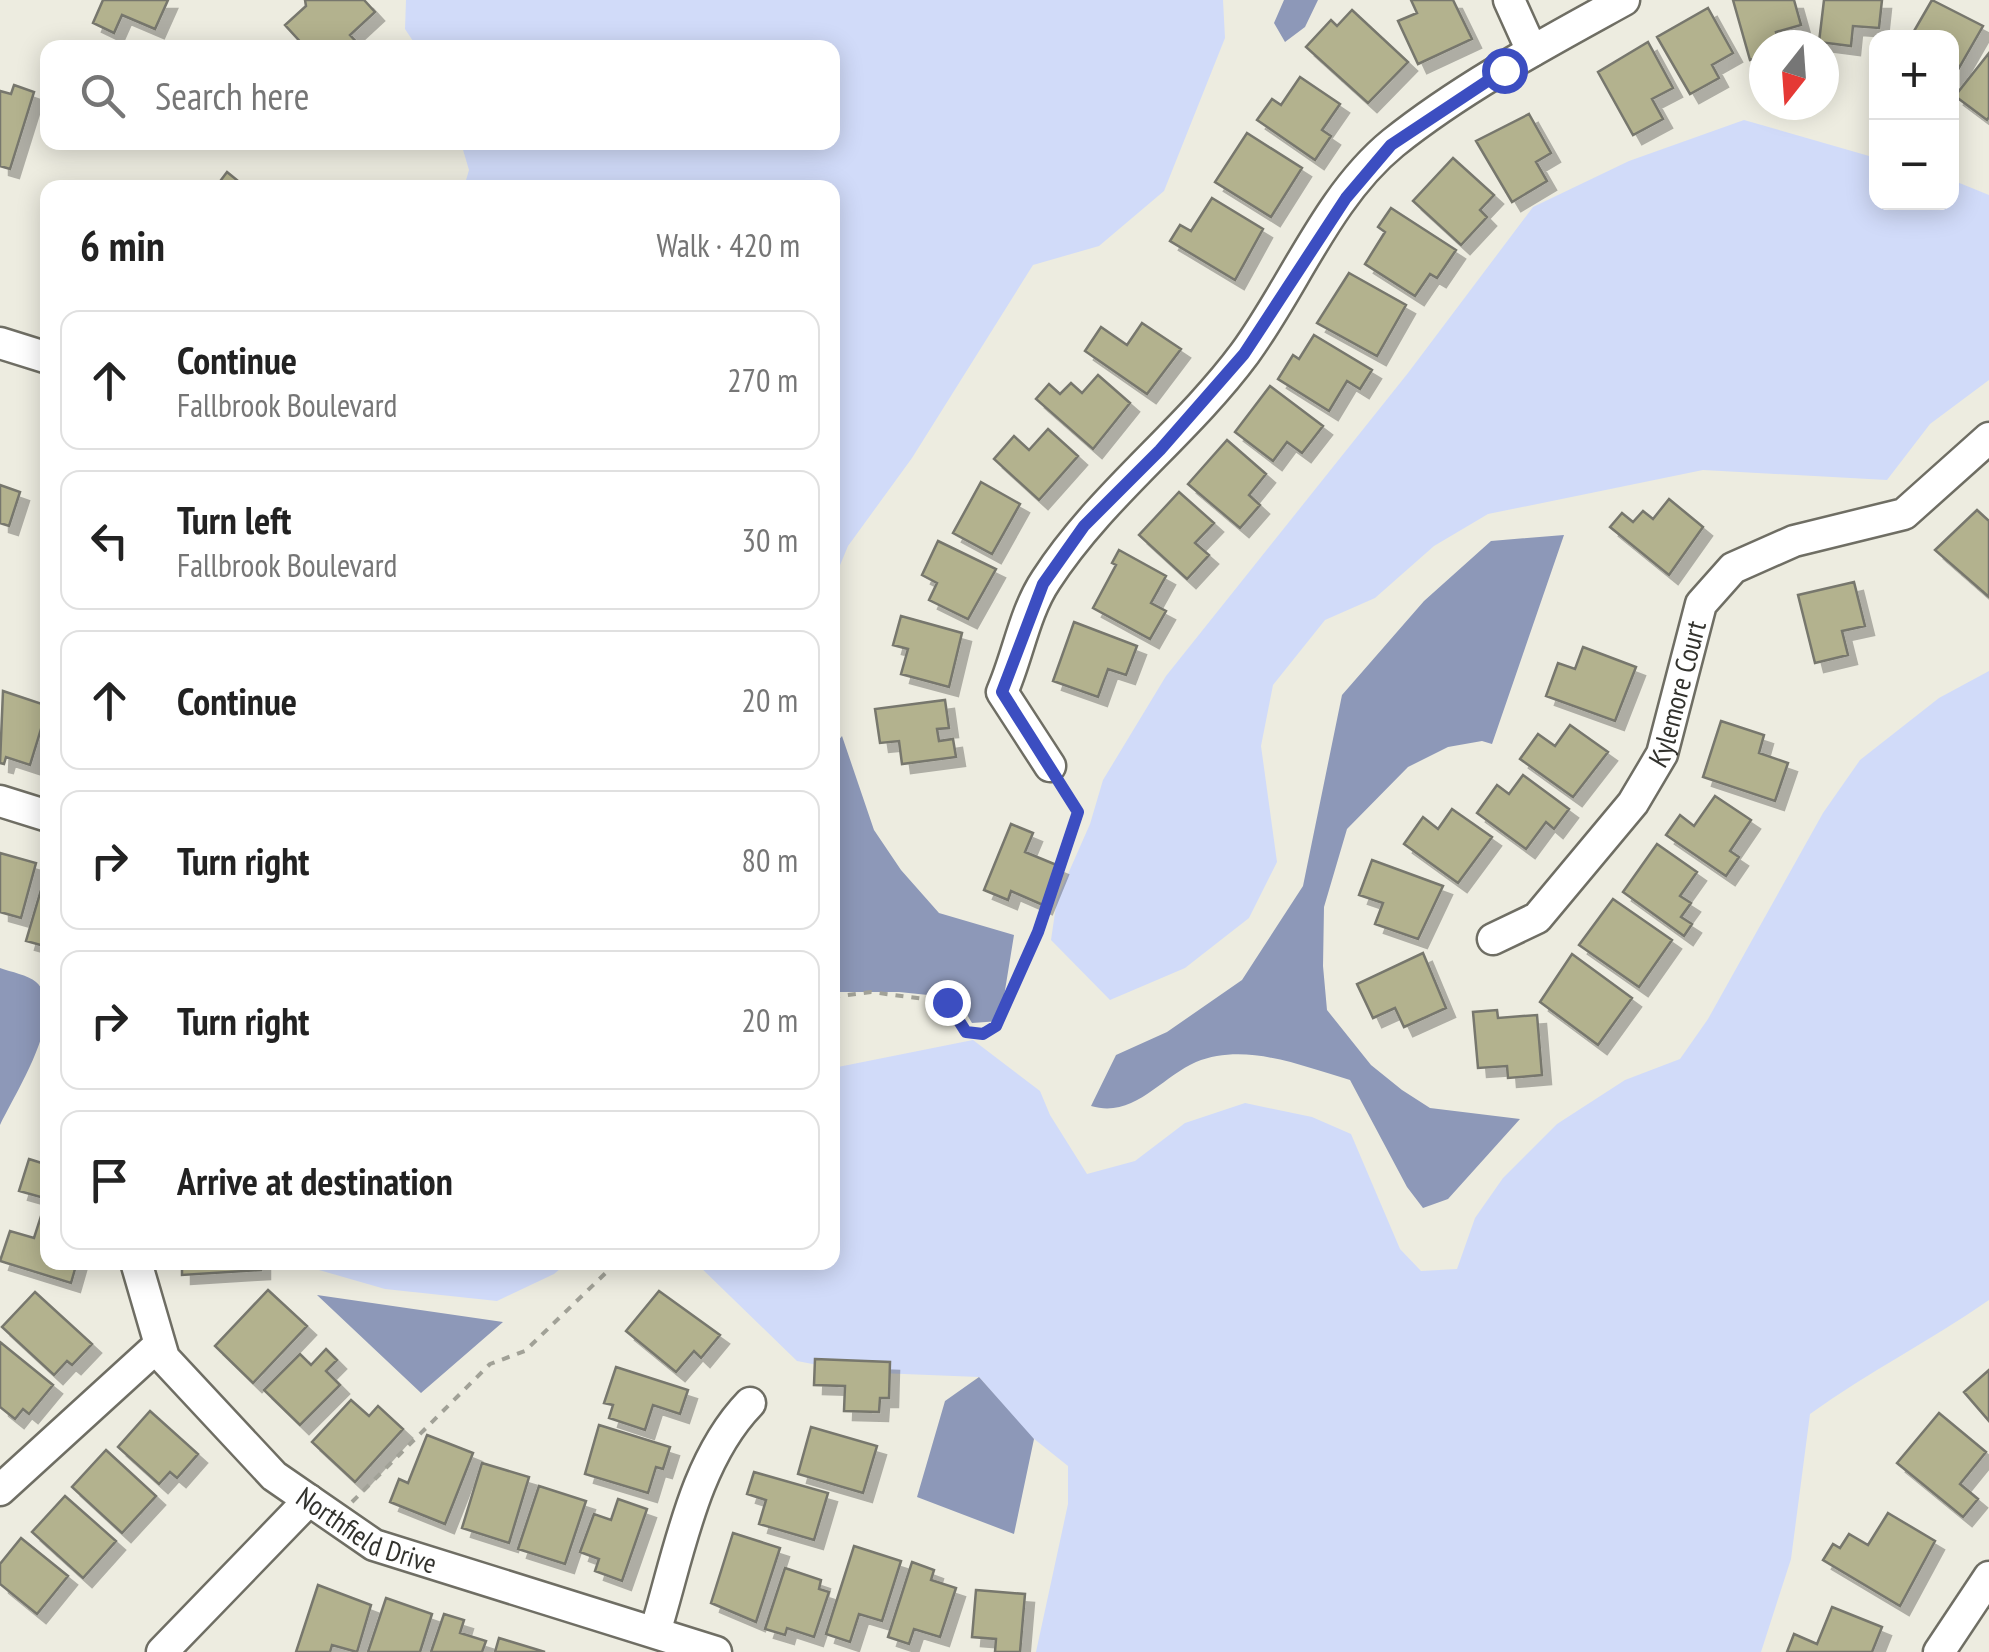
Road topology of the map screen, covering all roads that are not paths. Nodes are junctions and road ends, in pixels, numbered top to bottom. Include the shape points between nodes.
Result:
1 (1509, 0) edge
2 (1624, 0) edge
3 (1532, 51) junction
4 (0, 344) edge
5 (40, 356) edge
6 (1989, 438) edge
7 (1050, 766) road end
8 (0, 802) edge
9 (40, 814) edge
10 (1493, 939) dead end
11 (138, 1270) edge
12 (159, 1345) junction
13 (750, 1402) dead end
14 (0, 1490) edge
15 (308, 1500) junction
16 (1989, 1577) edge
17 (655, 1632) junction
18 (162, 1652) edge
19 (716, 1652) edge
20 (1939, 1652) edge

1 - 3 street
2 - 3 street
3 - 7 street via 1391,145 1346,198 1244,354 1084,526 1043,584 1002,692
4 - 5 street
6 - 10 street, Kylemore Court via 1904,514 1794,541 1733,568 1701,604 1662,754 1634,803 1537,918
8 - 9 street
11 - 12 street, Northfield Drive
12 - 14 street
12 - 15 street, Northfield Drive via 274,1476
13 - 17 street via 727,1426 708,1463
15 - 17 street, Northfield Drive via 374,1546
15 - 18 street
16 - 20 street
17 - 19 street, Northfield Drive

